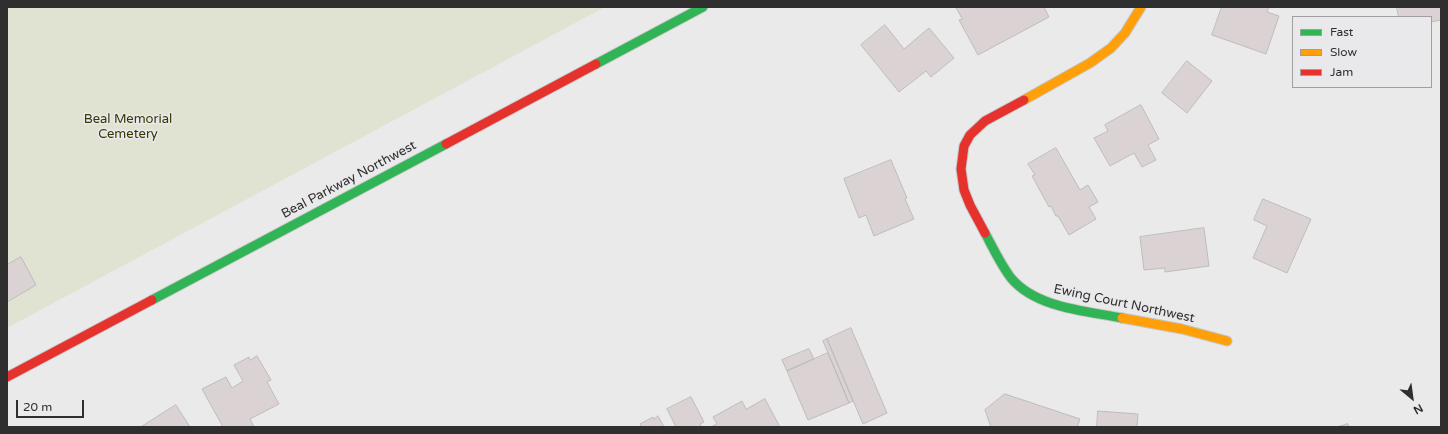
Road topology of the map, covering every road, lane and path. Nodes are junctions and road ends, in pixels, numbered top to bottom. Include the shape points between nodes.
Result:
1 (704, 7) edge
2 (1141, 7) edge
3 (1227, 342) dead end
4 (7, 377) edge

1 - 4 main road, Beal Parkway Northwest
2 - 3 main road, Ewing Court Northwest via 1125,33 1111,48 1090,63 985,121 970,135 964,146 961,169 964,190 1002,264 1012,279 1030,294 1054,305 1182,329

